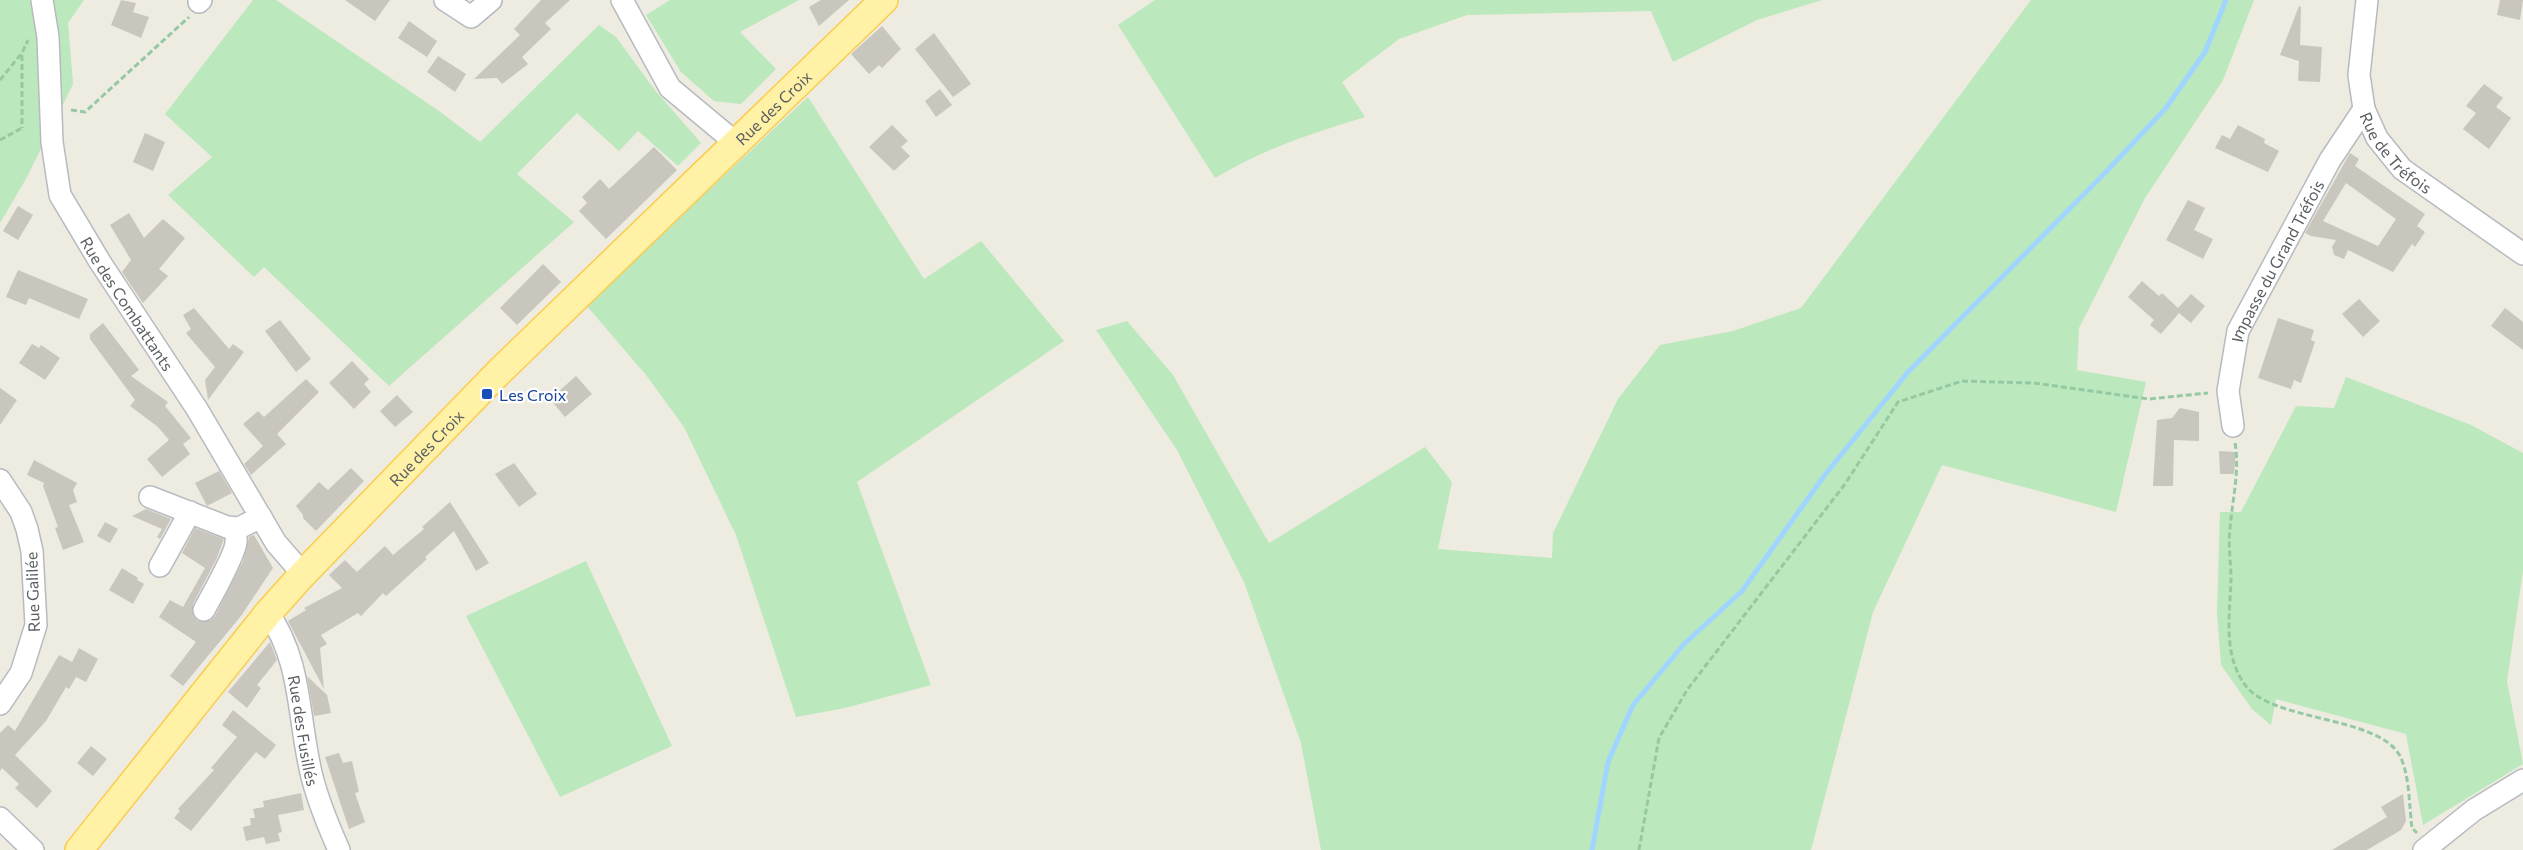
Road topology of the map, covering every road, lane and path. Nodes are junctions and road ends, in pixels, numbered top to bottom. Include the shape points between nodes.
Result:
1 (42, 0) edge
2 (445, 0) edge
3 (622, 0) edge
4 (884, 0) edge
5 (2367, 0) edge
6 (200, 1) edge
7 (478, 7) edge
8 (28, 38) dead end
9 (22, 53) junction
10 (0, 80) edge
11 (51, 108) junction
12 (2364, 109) junction
13 (0, 140) edge
14 (736, 142) junction
15 (2523, 254) edge
16 (2228, 391) junction
17 (2233, 426) joint
18 (0, 480) edge
19 (150, 497) dead end
20 (190, 512) junction
21 (261, 517) junction
22 (234, 528) junction
23 (160, 566) dead end
24 (303, 574) junction
25 (204, 610) dead end
26 (268, 613) junction
27 (0, 704) edge
28 (2523, 780) edge
29 (0, 818) edge
30 (2426, 848) edge
31 (33, 850) edge
32 (79, 850) edge
33 (339, 850) edge
34 (1640, 850) edge

1 - 11 street, Rue des Combattants
2 - 7 street
3 - 14 street via 670,88
4 - 14 main road, Rue des Croix
5 - 12 street, Rue de Tréfois via 2359,75
6 - 11 path via 185,22 85,112
8 - 9 path
9 - 10 path
9 - 13 path via 22,128
11 - 21 street, Rue des Combattants via 60,195
12 - 15 street, Rue de Tréfois via 2377,138 2402,169
12 - 16 street, Impasse du Grand Tréfois via 2330,160 2238,331
14 - 24 main road, Rue des Croix via 501,370
16 - 17 street, Impasse du Grand Tréfois
16 - 34 path via 2150,399 2034,383 1962,381 1898,402 1845,484 1687,690 1659,738
17 - 30 path via 2237,452 2229,532 2230,641 2243,684 2264,700 2387,739 2400,756 2412,828
18 - 27 street, Rue Galilée via 27,529 36,625 21,673
19 - 20 street
20 - 22 street
20 - 23 street
21 - 22 street
21 - 24 street, Rue des Combattants via 276,543
22 - 25 street via 237,544
24 - 26 main road, Rue des Croix
26 - 32 main road, Rue des Croix
26 - 33 street, Rue des Fusillés via 281,631 297,682 309,764
28 - 30 street via 2474,810
29 - 31 street

